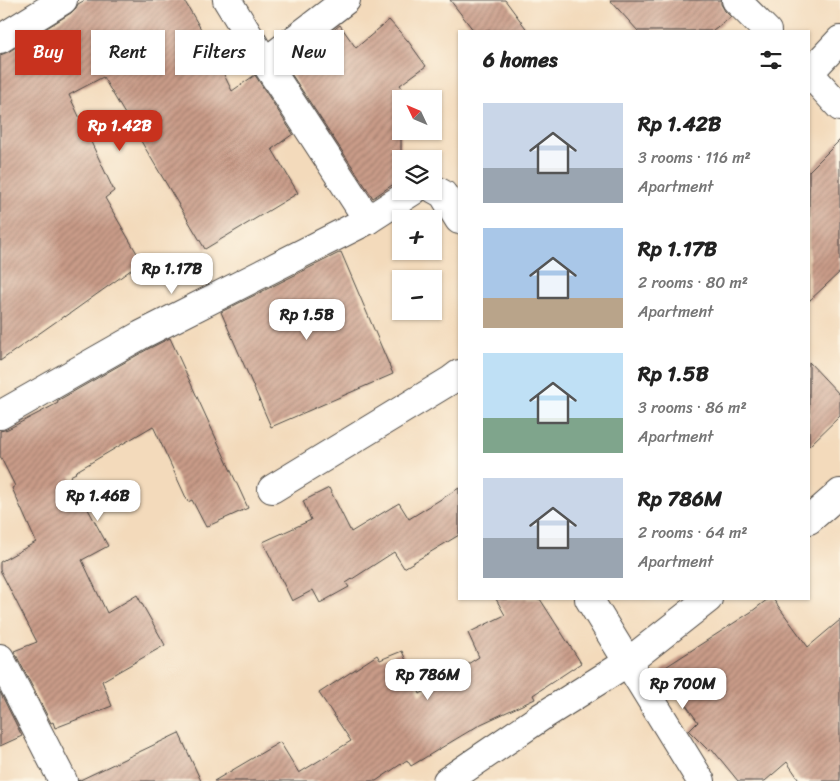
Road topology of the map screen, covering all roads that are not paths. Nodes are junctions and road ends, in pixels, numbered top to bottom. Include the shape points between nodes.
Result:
1 (63, 0) edge
2 (227, 0) edge
3 (346, 0) edge
4 (736, 0) edge
5 (766, 30) edge
6 (0, 39) edge
7 (840, 40) edge
8 (265, 62) junction
9 (810, 72) edge
10 (810, 74) edge
11 (840, 107) edge
12 (442, 193) edge
13 (399, 200) edge
14 (458, 218) edge
15 (368, 220) junction
16 (456, 382) edge
17 (0, 415) edge
18 (272, 489) dead end
19 (840, 494) edge
20 (810, 519) edge
21 (590, 600) edge
22 (707, 600) edge
23 (0, 658) edge
24 (628, 662) junction
25 (63, 781) edge
26 (447, 781) edge
27 (701, 781) edge

1 - 6 street
2 - 8 street
3 - 8 street
4 - 5 street
7 - 9 street
8 - 15 street
10 - 11 street
12 - 14 street
13 - 15 street
15 - 17 street via 141,335
16 - 18 street
19 - 20 street
21 - 24 street
22 - 24 street
23 - 25 street
24 - 26 street
24 - 27 street

